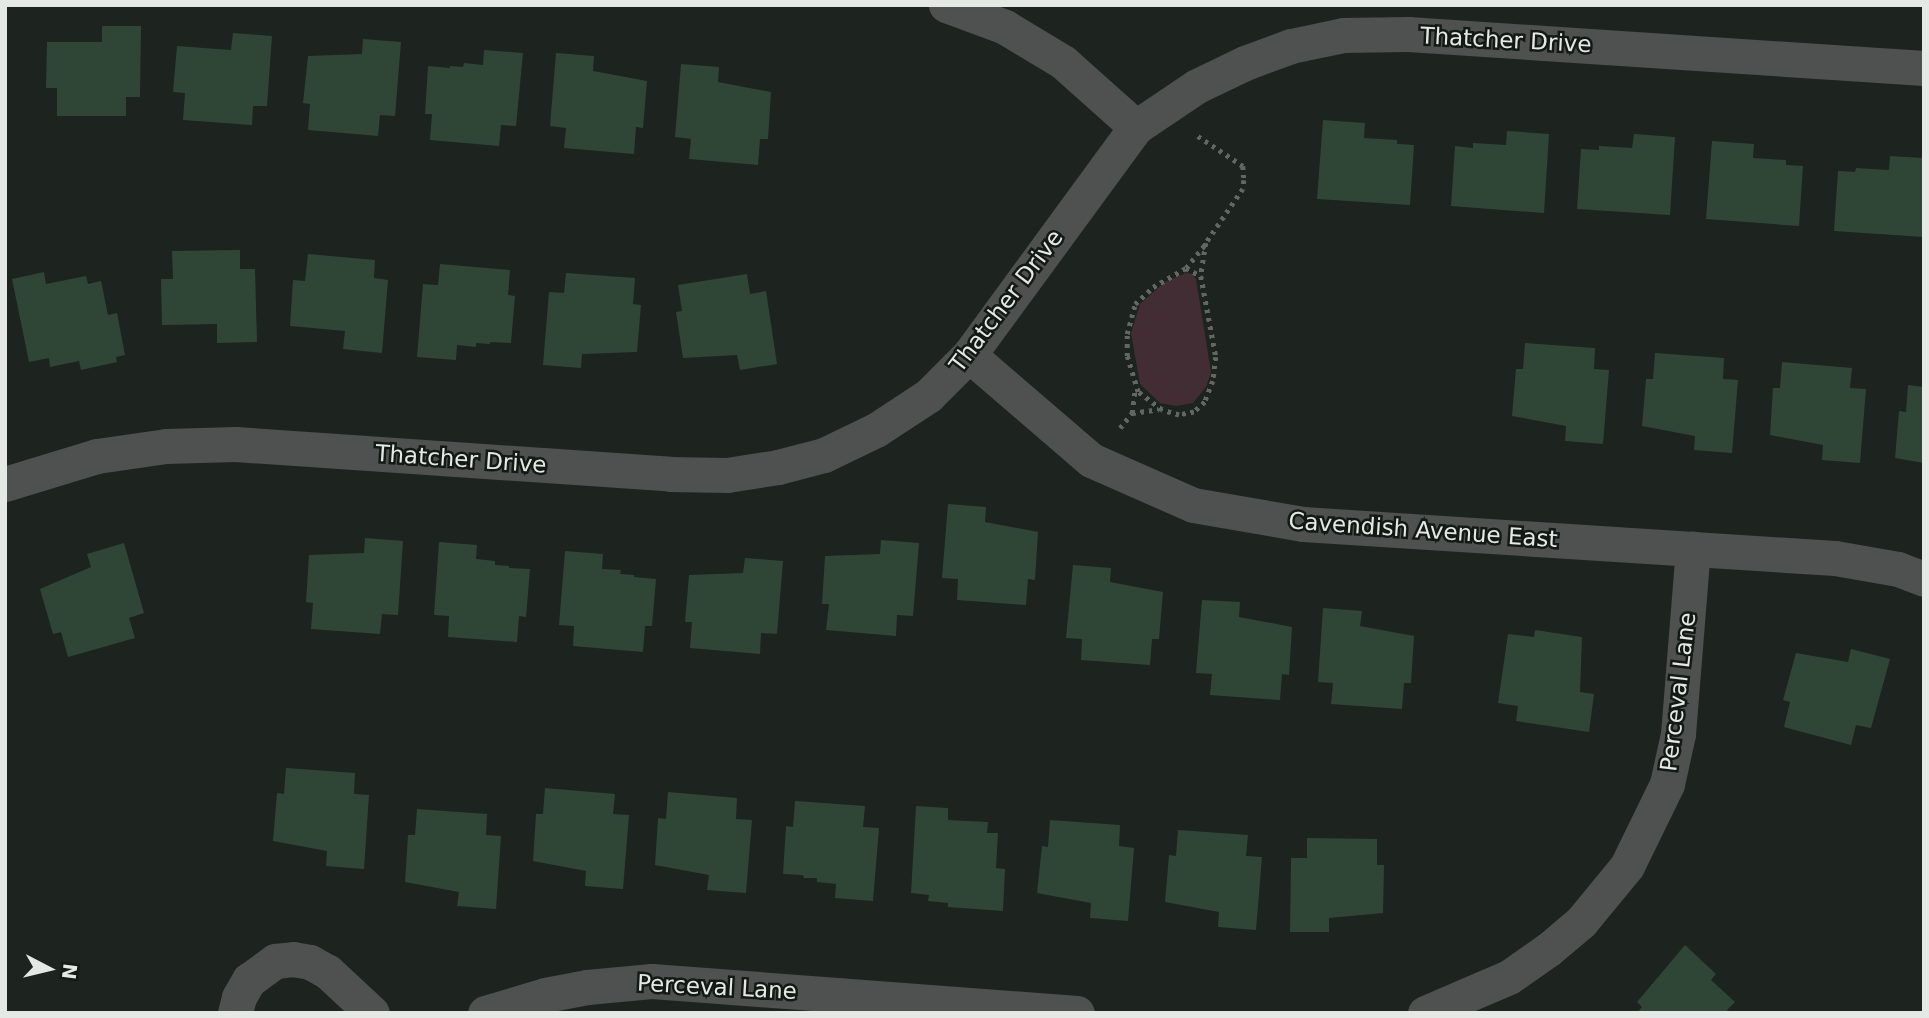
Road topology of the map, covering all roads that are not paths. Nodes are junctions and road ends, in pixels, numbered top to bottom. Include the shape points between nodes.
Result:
1 (946, 5) edge
2 (1924, 68) edge
3 (1136, 127) junction
4 (969, 355) junction
5 (5, 484) edge
6 (1693, 549) junction
7 (1924, 579) edge
8 (235, 1013) edge
9 (372, 1013) edge
10 (485, 1013) edge
11 (1077, 1013) edge
12 (1425, 1013) edge

1 - 3 street via 1005,27 1063,62
2 - 3 street, Thatcher Drive via 1554,42 1343,35 1291,46 1245,63 1197,86
3 - 4 street, Thatcher Drive
4 - 5 street, Thatcher Drive via 929,396 876,430 824,455 727,475 235,444 166,446 97,456
4 - 6 street, Cavendish Avenue East via 1091,460 1193,505 1303,524
6 - 7 street, Cavendish Avenue East via 1835,558 1885,566
6 - 12 street, Perceval Lane via 1678,734 1667,784 1627,866 1581,922 1549,949 1509,977
8 - 9 street via 239,997 256,974 275,961 293,958 328,972
10 - 11 street, Perceval Lane via 545,995 652,981

